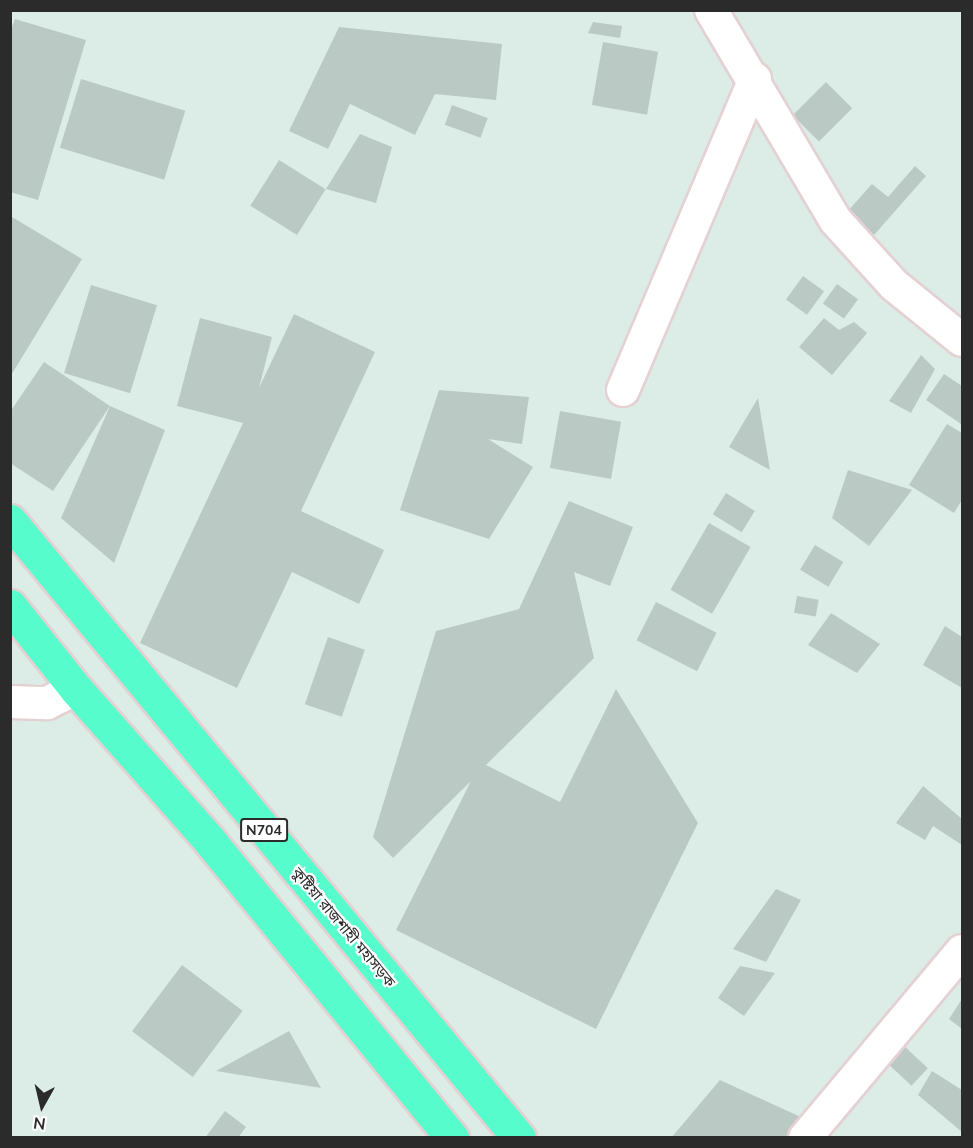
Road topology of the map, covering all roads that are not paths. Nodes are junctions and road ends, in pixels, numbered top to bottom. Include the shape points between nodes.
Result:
1 (711, 10) edge
2 (754, 79) junction
3 (963, 340) edge
4 (623, 390) dead end
5 (10, 521) edge
6 (10, 606) edge
7 (76, 689) junction
8 (10, 702) edge
9 (963, 951) edge
10 (452, 1137) edge
11 (519, 1137) edge
12 (805, 1137) edge

1 - 2 street
2 - 3 street via 836,221 894,285
2 - 4 street
5 - 11 highway, কুষ্টিয়া রাজশাহী মহাসড়ক / N704
6 - 7 highway
7 - 8 street via 47,703
7 - 10 highway via 209,840
9 - 12 street

